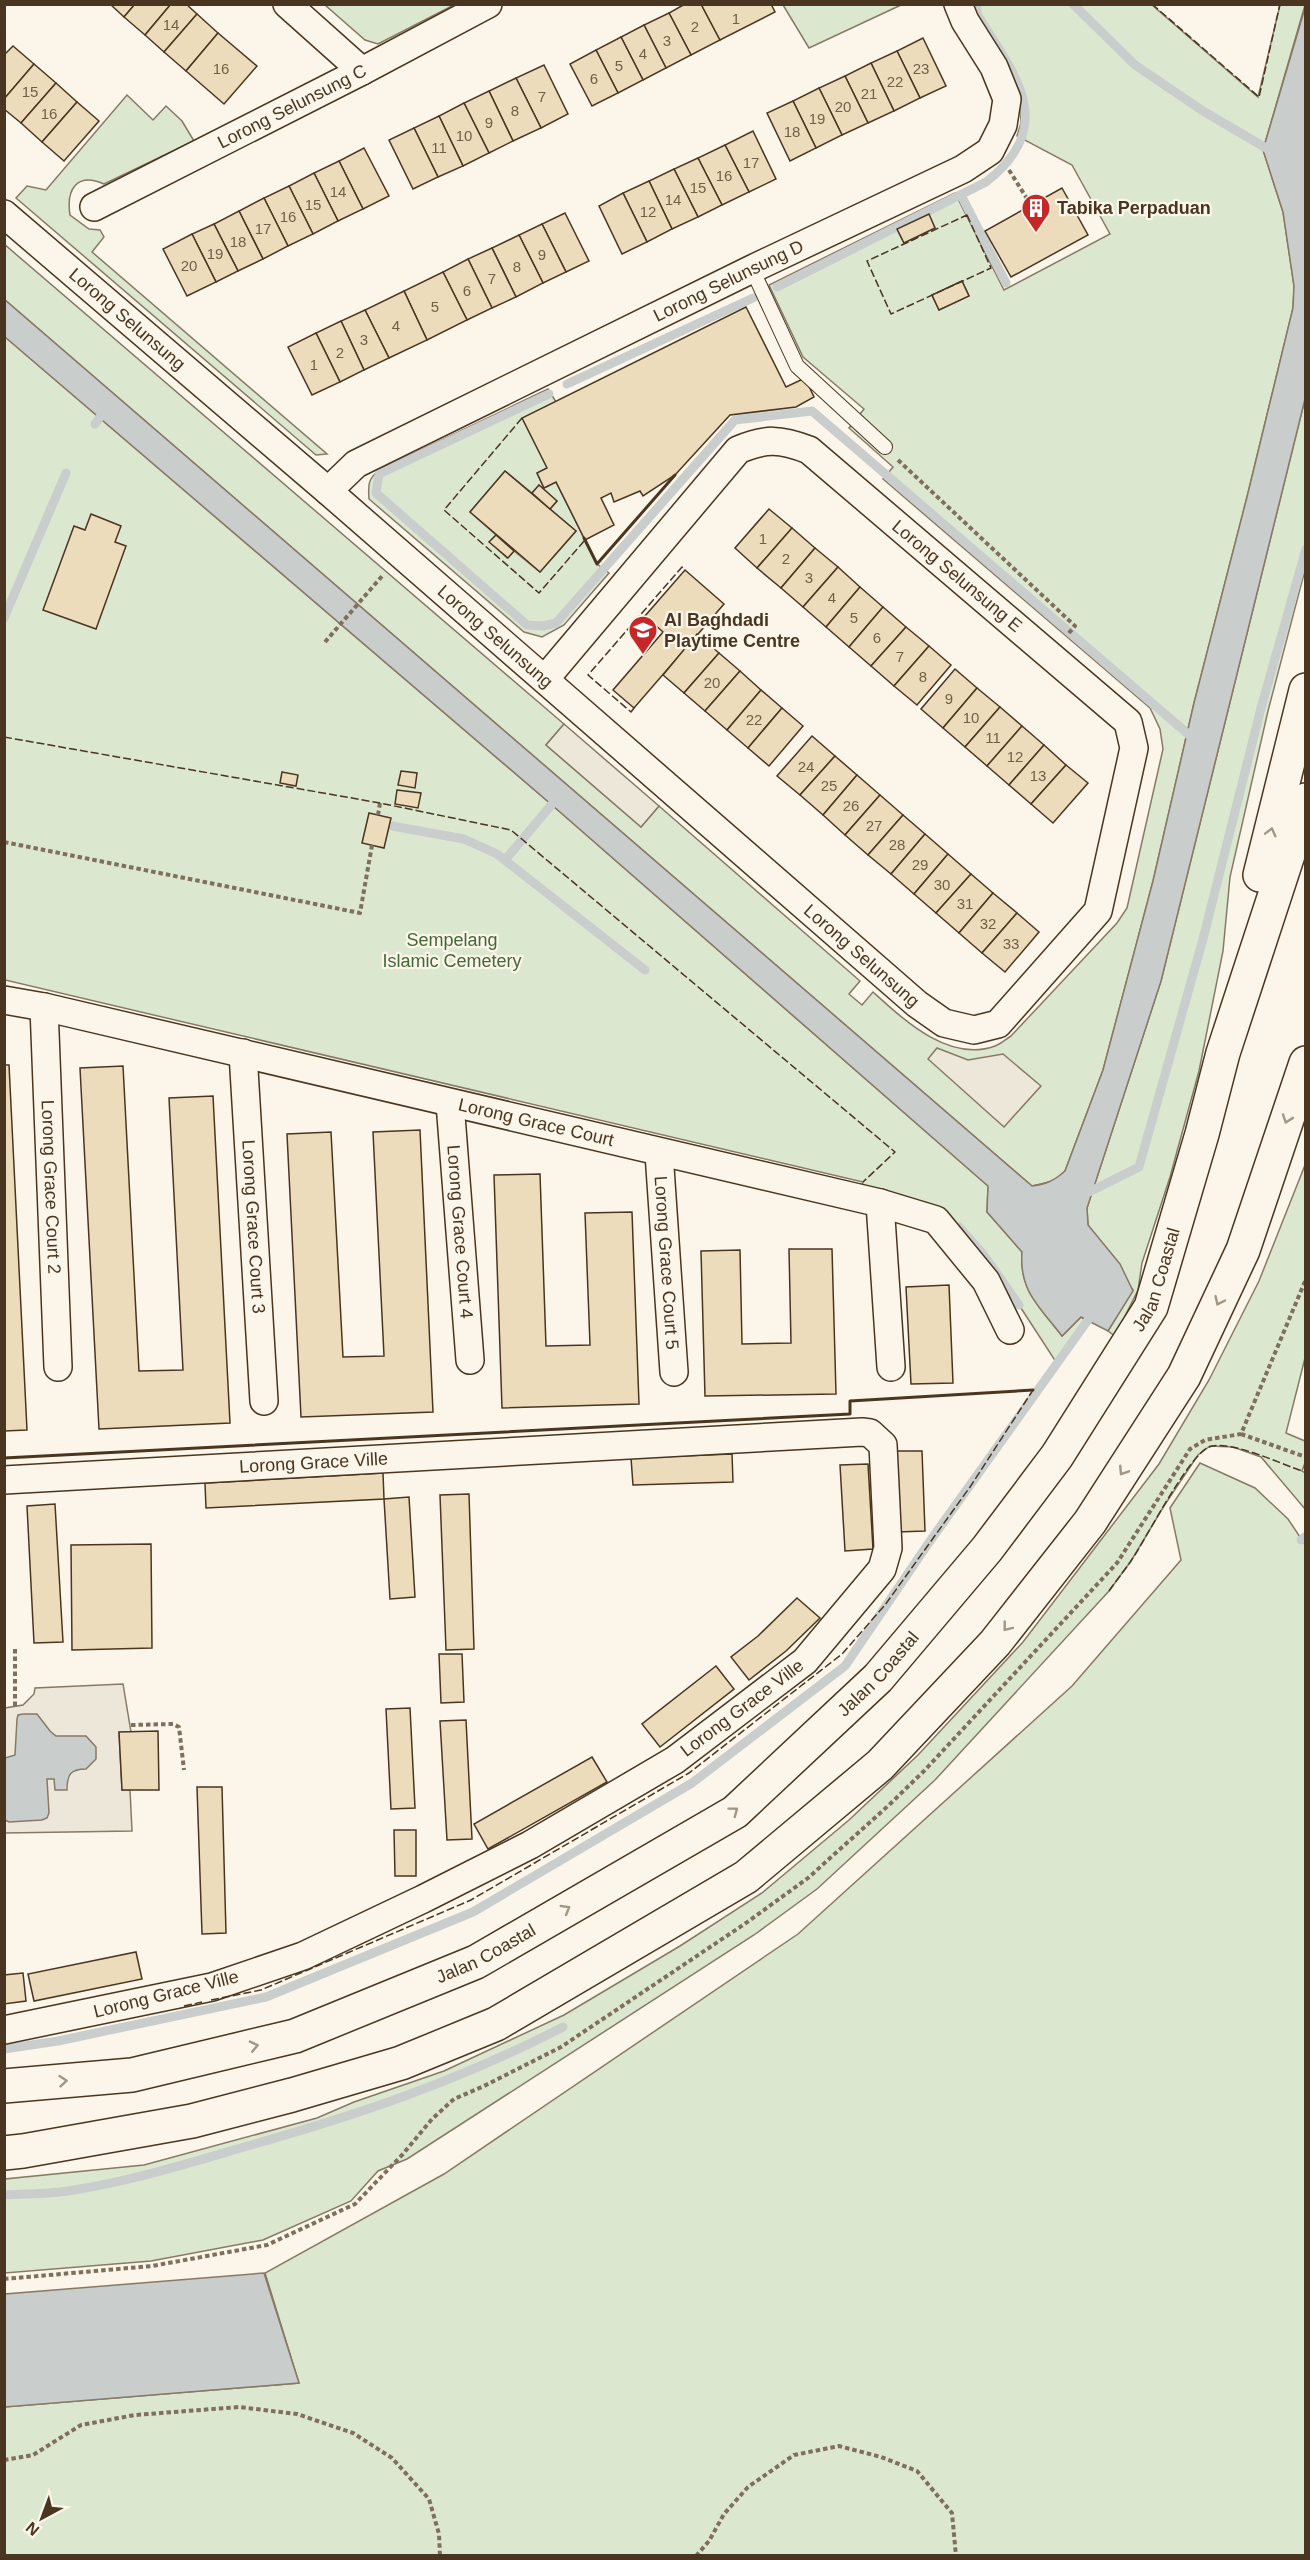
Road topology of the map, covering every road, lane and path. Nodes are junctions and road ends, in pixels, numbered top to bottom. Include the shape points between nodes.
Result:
1 (287, 4) edge
2 (488, 4) edge
3 (958, 4) edge
4 (362, 71) junction
5 (1012, 173) dead end
6 (1031, 205) dead end
7 (94, 207) dead end
8 (4, 214) edge
9 (752, 269) junction
10 (885, 447) joint
11 (328, 491) junction
12 (374, 586) dead end
13 (1075, 626) dead end
14 (325, 642) dead end
15 (545, 679) junction
16 (1305, 690) edge
17 (1305, 800) edge
18 (380, 803) dead end
19 (378, 815) dead end
20 (4, 842) edge
21 (372, 845) dead end
22 (4, 1000) edge
23 (44, 1007) junction
24 (998, 1024) joint
25 (243, 1053) junction
26 (1223, 1053) junction
27 (1305, 1064) edge
28 (450, 1104) junction
29 (658, 1153) junction
30 (880, 1203) junction
31 (1010, 1330) dead end
32 (471, 1360) dead end
33 (58, 1367) dead end
34 (891, 1367) dead end
35 (674, 1372) dead end
36 (264, 1401) dead end
37 (1242, 1434) dead end
38 (1305, 1457) edge
39 (4, 1480) edge
40 (15, 1648) dead end
41 (15, 1706) dead end
42 (131, 1725) dead end
43 (184, 1770) dead end
44 (4, 2031) edge
45 (4, 2086) edge
46 (4, 2153) edge
47 (4, 2460) edge
48 (440, 2556) edge
49 (696, 2556) edge
50 (957, 2556) edge

1 - 4 street
2 - 4 street, Lorong Selunsung C
3 - 9 street, Lorong Selunsung D via 994,67 1007,99 1004,125 990,152 963,169
4 - 7 street, Lorong Selunsung C
5 - 6 path
8 - 11 street, Lorong Selunsung
9 - 10 lane via 797,366
9 - 11 street, Lorong Selunsung D via 356,464
10 - 13 path
11 - 15 street, Lorong Selunsung
12 - 14 path
15 - 24 street, Lorong Selunsung via 917,1004 944,1023 974,1030
15 - 24 street, Lorong Selunsung E via 738,450 773,441 790,442 809,450 1128,722 1134,748 1098,912
26 -> 16 highway via 1232,986
17 - 26 highway, Jalan Coastal
18 - 19 path
20 - 21 path via 360,913
22 - 23 street, Lorong Grace Court
23 - 25 street, Lorong Grace Court
23 - 33 street, Lorong Grace Court 2
25 - 28 street, Lorong Grace Court
25 - 36 street, Lorong Grace Court 3
45 -> 26 highway, Jalan Coastal via 132,2074 296,2036 476,1962 735,1812 878,1678 987,1549 1057,1456 1112,1372 1151,1307
27 -> 46 highway via 1243,1250 1184,1376 1090,1522 995,1643 880,1765 746,1877 496,2024 401,2063 214,2115
28 - 29 street, Lorong Grace Court
28 - 32 street, Lorong Grace Court 4
29 - 30 street, Lorong Grace Court
29 - 35 street, Lorong Grace Court 5
30 - 31 street, Lorong Grace Court via 936,1220 986,1281
30 - 34 street
37 - 38 path
39 - 44 street, Lorong Grace Ville via 862,1432 870,1433 883,1445 888,1548 882,1569 869,1587 805,1661 675,1760 530,1845 303,1956 212,1986
40 - 41 path
42 - 43 path via 179,1727
47 - 48 path via 33,2455 81,2425 135,2415 239,2407 297,2414 353,2433 392,2458 429,2499 439,2534
49 - 50 path via 748,2487 794,2455 839,2446 917,2471 952,2513

